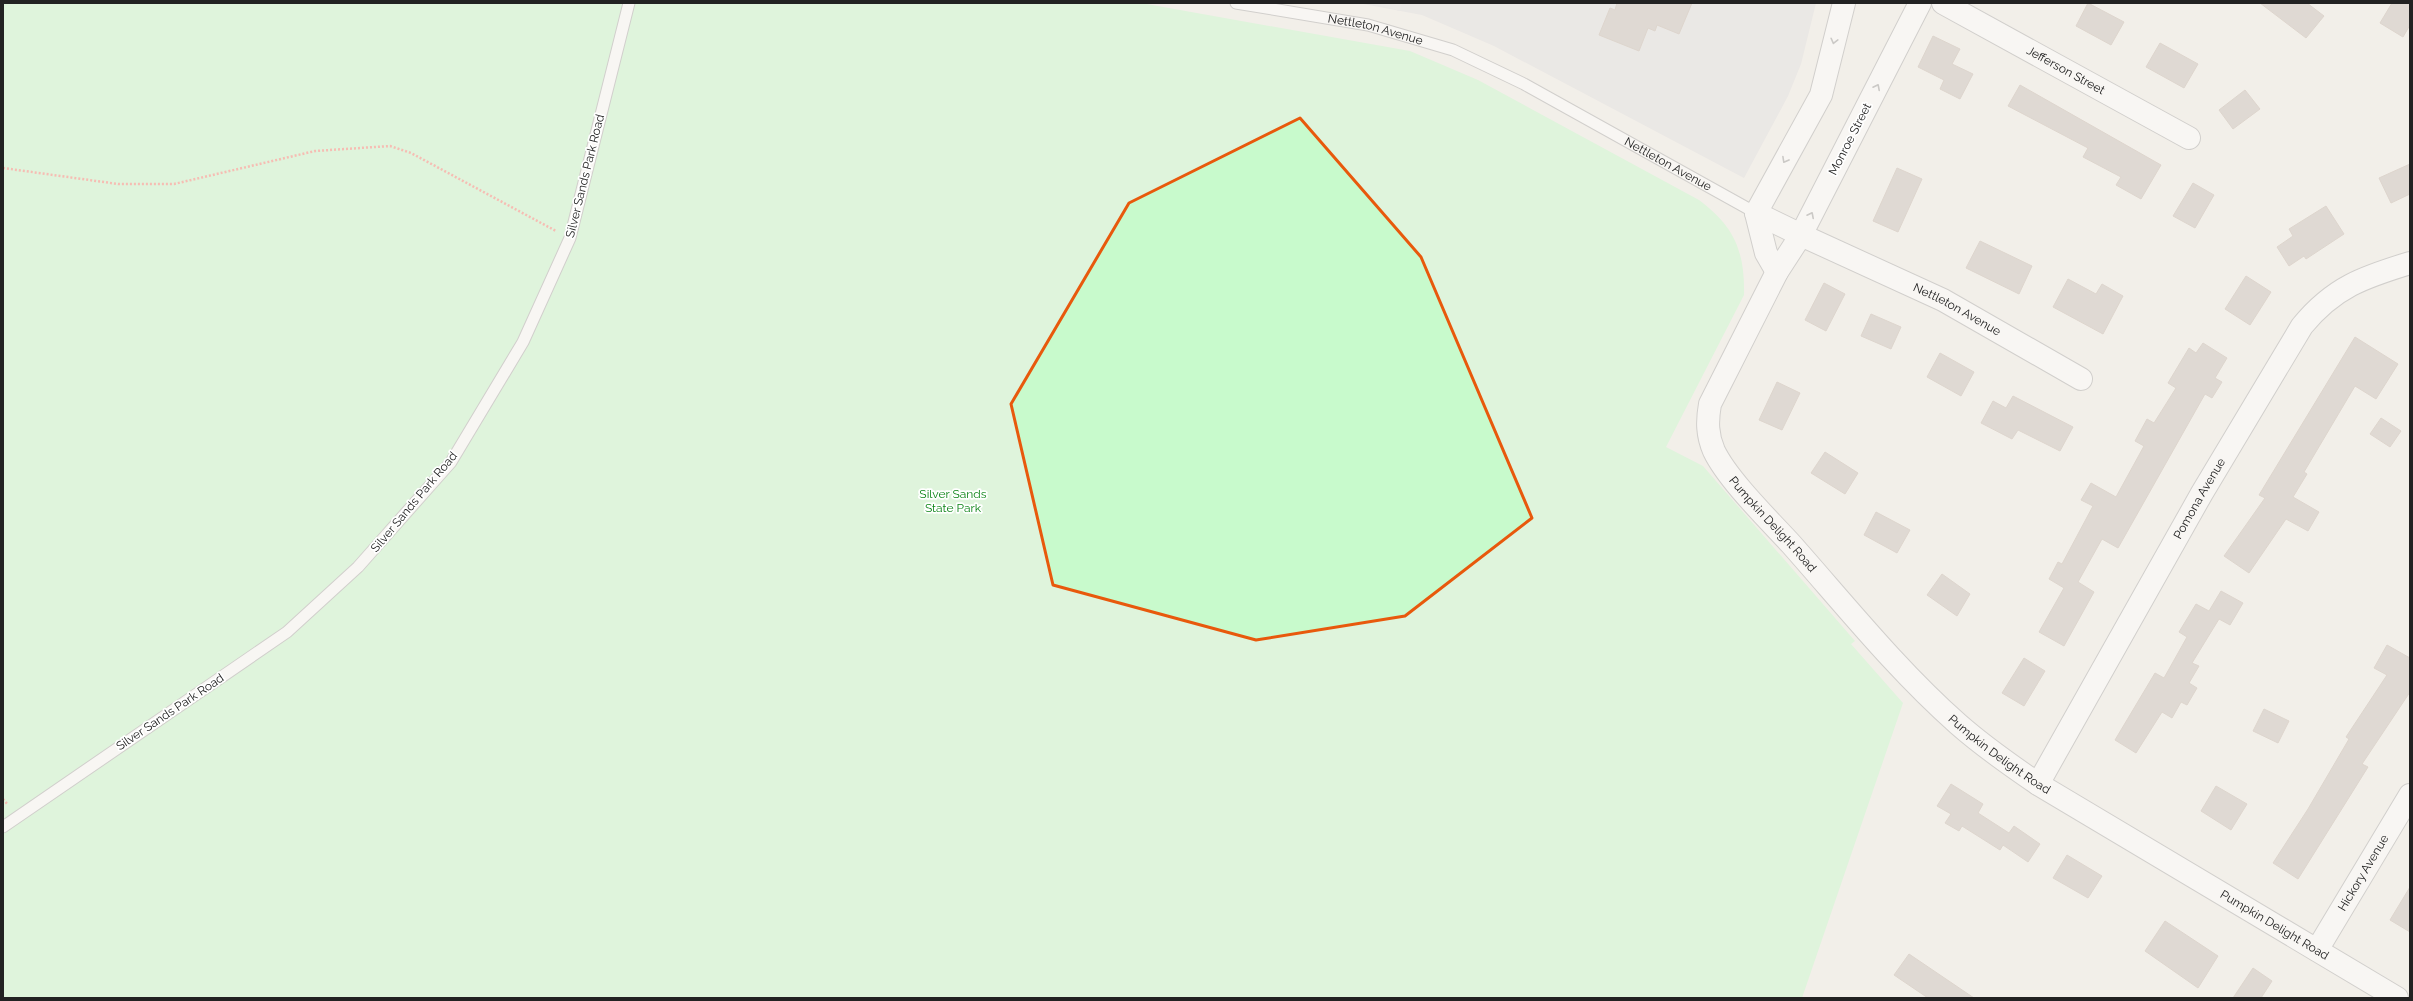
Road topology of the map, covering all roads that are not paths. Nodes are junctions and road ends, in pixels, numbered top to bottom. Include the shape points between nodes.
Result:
1 (629, 3) edge
2 (1236, 3) edge
3 (1844, 3) edge
4 (1920, 3) edge
5 (1943, 3) edge
6 (2189, 138) dead end
7 (1756, 213) junction
8 (1801, 235) junction
9 (2410, 263) edge
10 (1777, 272) junction
11 (2081, 379) dead end
12 (1710, 404) joint
13 (2038, 784) junction
14 (2410, 795) edge
15 (3, 827) edge
16 (2317, 950) junction
17 (2397, 998) edge

1 - 15 lane, Silver Sands Park Road via 570,238 522,342 451,462 358,568 287,632
2 - 7 lane, Nettleton Avenue via 1368,25 1453,50 1524,84
3 -> 7 street via 1821,94
8 -> 4 street, Monroe Street
5 - 6 street, Jefferson Street
7 - 8 street, Nettleton Avenue
7 - 10 street via 1766,253
8 - 10 street, Monroe Street
8 - 11 street, Nettleton Avenue via 1943,300
9 - 13 street, Pomona Avenue via 2346,286 2318,306 2302,326 2198,500
10 - 12 street, Monroe Street
12 - 13 street, Pumpkin Delight Road via 1707,421 1714,451 1758,508 1933,701 1994,754
13 - 16 street, Pumpkin Delight Road
14 - 16 street, Hickory Avenue
16 - 17 street, Pumpkin Delight Road

